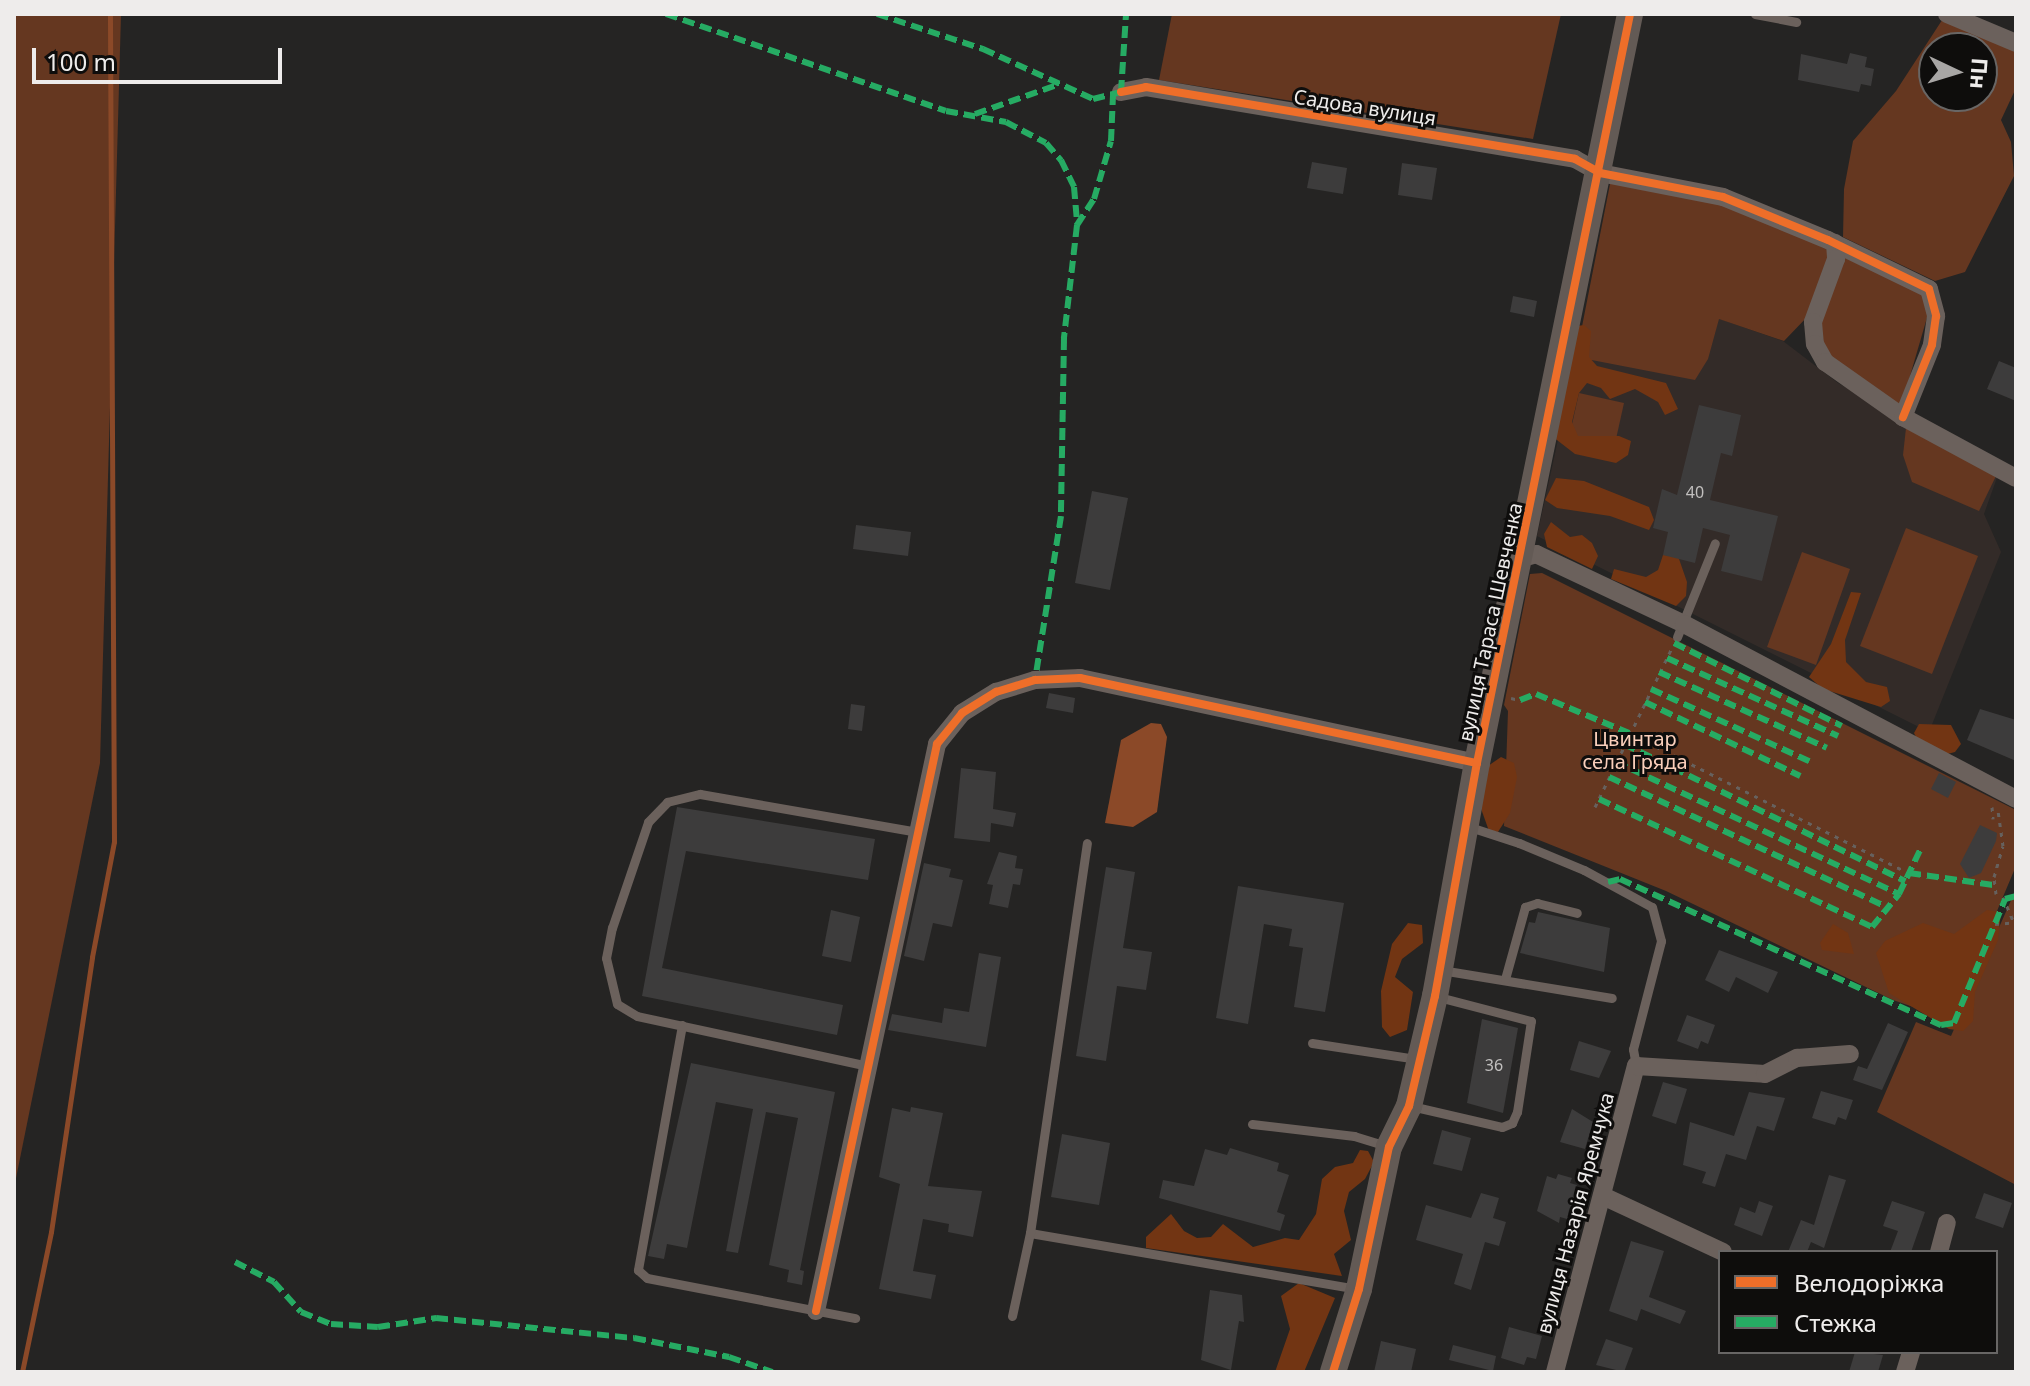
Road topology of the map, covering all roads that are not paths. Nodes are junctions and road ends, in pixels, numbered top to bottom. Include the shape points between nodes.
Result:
1 (1630, 14) edge
2 (1755, 14) edge
3 (1947, 14) edge
4 (1796, 22) dead end
5 (2016, 43) edge
6 (1121, 92) dead end
7 (1600, 173) junction
8 (1835, 243) junction
9 (1903, 417) junction
10 (2016, 478) edge
11 (1715, 543) dead end
12 (1519, 559) junction
13 (1680, 631) junction
14 (1477, 763) junction
15 (2003, 798) edge
16 (918, 832) junction
17 (1463, 838) junction
18 (1087, 843) dead end
19 (1577, 913) dead end
20 (1441, 970) junction
21 (1505, 979) junction
22 (1435, 996) junction
23 (1612, 998) dead end
24 (682, 1025) junction
25 (1312, 1043) dead end
26 (1850, 1054) dead end
27 (1420, 1060) junction
28 (868, 1066) junction
29 (1636, 1066) junction
30 (1409, 1106) junction
31 (1252, 1124) dead end
32 (1389, 1147) junction
33 (1605, 1197) junction
34 (1947, 1223) dead end
35 (1030, 1233) junction
36 (1719, 1250) edge
37 (1940, 1250) edge
38 (1359, 1289) junction
39 (816, 1311) junction
40 (1012, 1316) dead end
41 (855, 1318) dead end
42 (1333, 1372) edge
43 (1555, 1372) edge

1 - 7 street, вулиця Тараса Шевченка
2 - 4 lane
3 - 5 street
6 - 7 street, Садова вулиця via 1146,87 1497,145 1575,159
7 - 8 street, Садова вулиця via 1723,197
7 - 12 street, вулиця Тараса Шевченка
8 - 9 street via 1836,259 1813,322 1815,344 1845,380
8 - 9 street, Садова вулиця via 1929,289 1936,316 1932,345
9 - 10 street
11 - 13 lane
12 - 13 street via 1536,554
12 - 14 street, вулиця Тараса Шевченка
13 - 15 street
14 - 16 street via 1121,683 1035,680 996,692 962,713 937,744
14 - 17 street, вулиця Тараса Шевченка
16 - 24 lane via 700,794 667,802 648,822 606,958 617,1004 637,1016
16 - 28 street
17 - 20 street, вулиця Тараса Шевченка
17 - 29 lane, вулиця Назарія Яремчука via 1476,829 1519,843 1652,907 1661,941 1633,1049
18 - 35 lane
19 - 21 lane via 1537,903 1525,907
20 - 21 lane
20 - 22 street, вулиця Тараса Шевченка
21 - 23 lane
22 - 27 street, вулиця Тараса Шевченка
22 - 30 lane via 1531,1021 1517,1112 1512,1123 1502,1127
24 - 28 lane
24 - 39 lane via 638,1270 647,1278
25 - 27 lane
26 - 29 street via 1797,1058 1765,1074
27 - 30 street, вулиця Тараса Шевченка
28 - 39 street
29 - 33 street, вулиця Назарія Яремчука
30 - 32 street, вулиця Тараса Шевченка
31 - 32 lane via 1354,1136
32 - 38 street, вулиця Тараса Шевченка
33 - 36 street
33 - 43 street, вулиця Назарія Яремчука
34 - 37 street
35 - 38 lane
35 - 40 lane
38 - 42 street, вулиця Тараса Шевченка
39 - 41 lane

